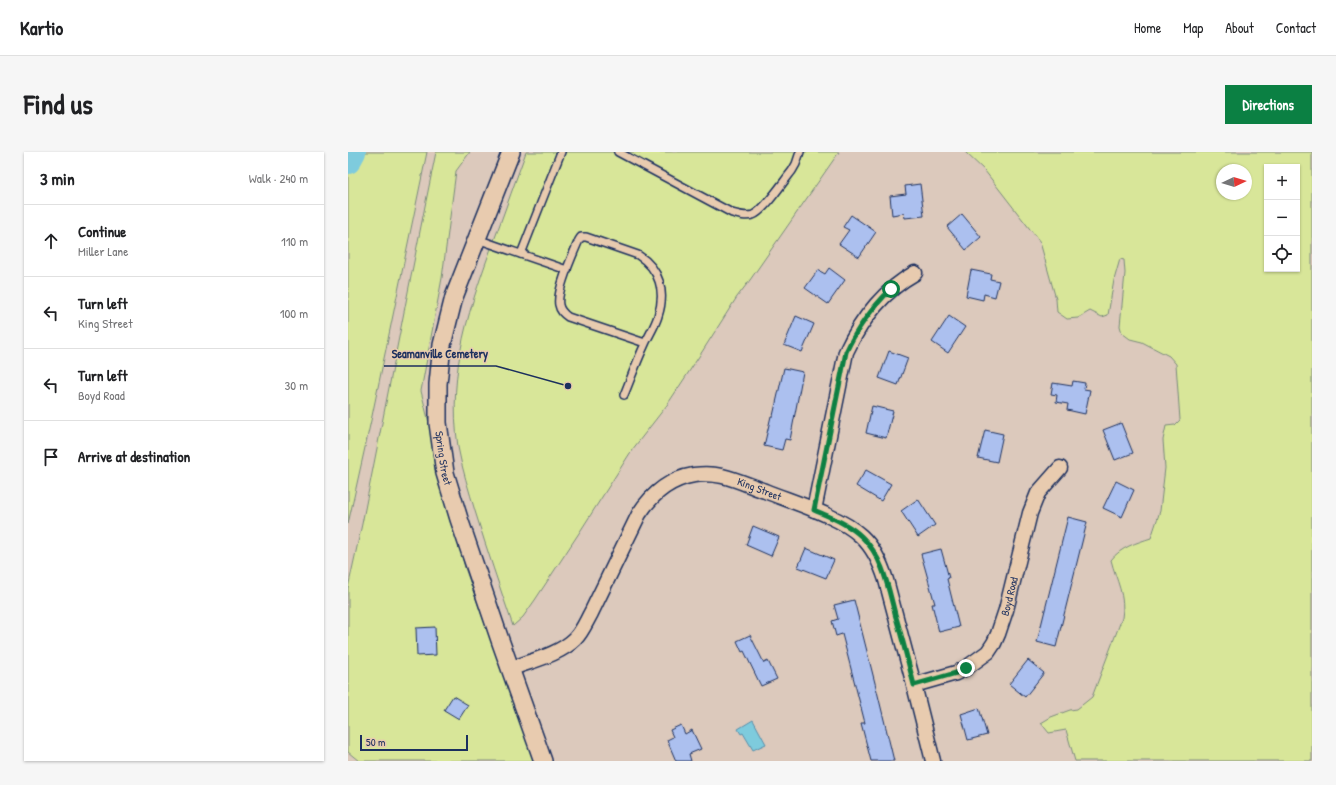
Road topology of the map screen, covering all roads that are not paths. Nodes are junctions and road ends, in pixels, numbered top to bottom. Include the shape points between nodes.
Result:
1 (511, 152) edge
2 (561, 152) edge
3 (618, 152) edge
4 (800, 152) edge
5 (476, 239) junction
6 (521, 254) junction
7 (567, 270) junction
8 (914, 273) dead end
9 (645, 343) junction
10 (624, 395) dead end
11 (1060, 468) dead end
12 (814, 510) junction
13 (510, 669) junction
14 (914, 685) junction
15 (543, 761) edge
16 (933, 761) edge

1 - 5 street, Spring Street
2 - 6 lane
3 - 4 lane via 732,213 746,216 763,208 792,171
5 - 6 lane
5 - 13 street, Spring Street via 454,297 442,345 438,423 445,473
6 - 7 lane
7 - 9 lane via 558,296 559,307 564,314
7 - 9 lane via 579,240 583,237 638,255 645,260 658,276 662,298 658,317
8 - 12 street via 891,289 870,311 846,352
9 - 10 lane
11 - 14 street, Boyd Road via 1038,493 1034,503 1006,610 998,634 988,652 956,673
12 - 13 street, King Street via 722,476 686,476 674,481 656,493 639,514 592,613 575,639 557,652
12 - 14 street, King Street via 854,530 871,546 886,580
13 - 15 street, Spring Street
14 - 16 street, King Street

